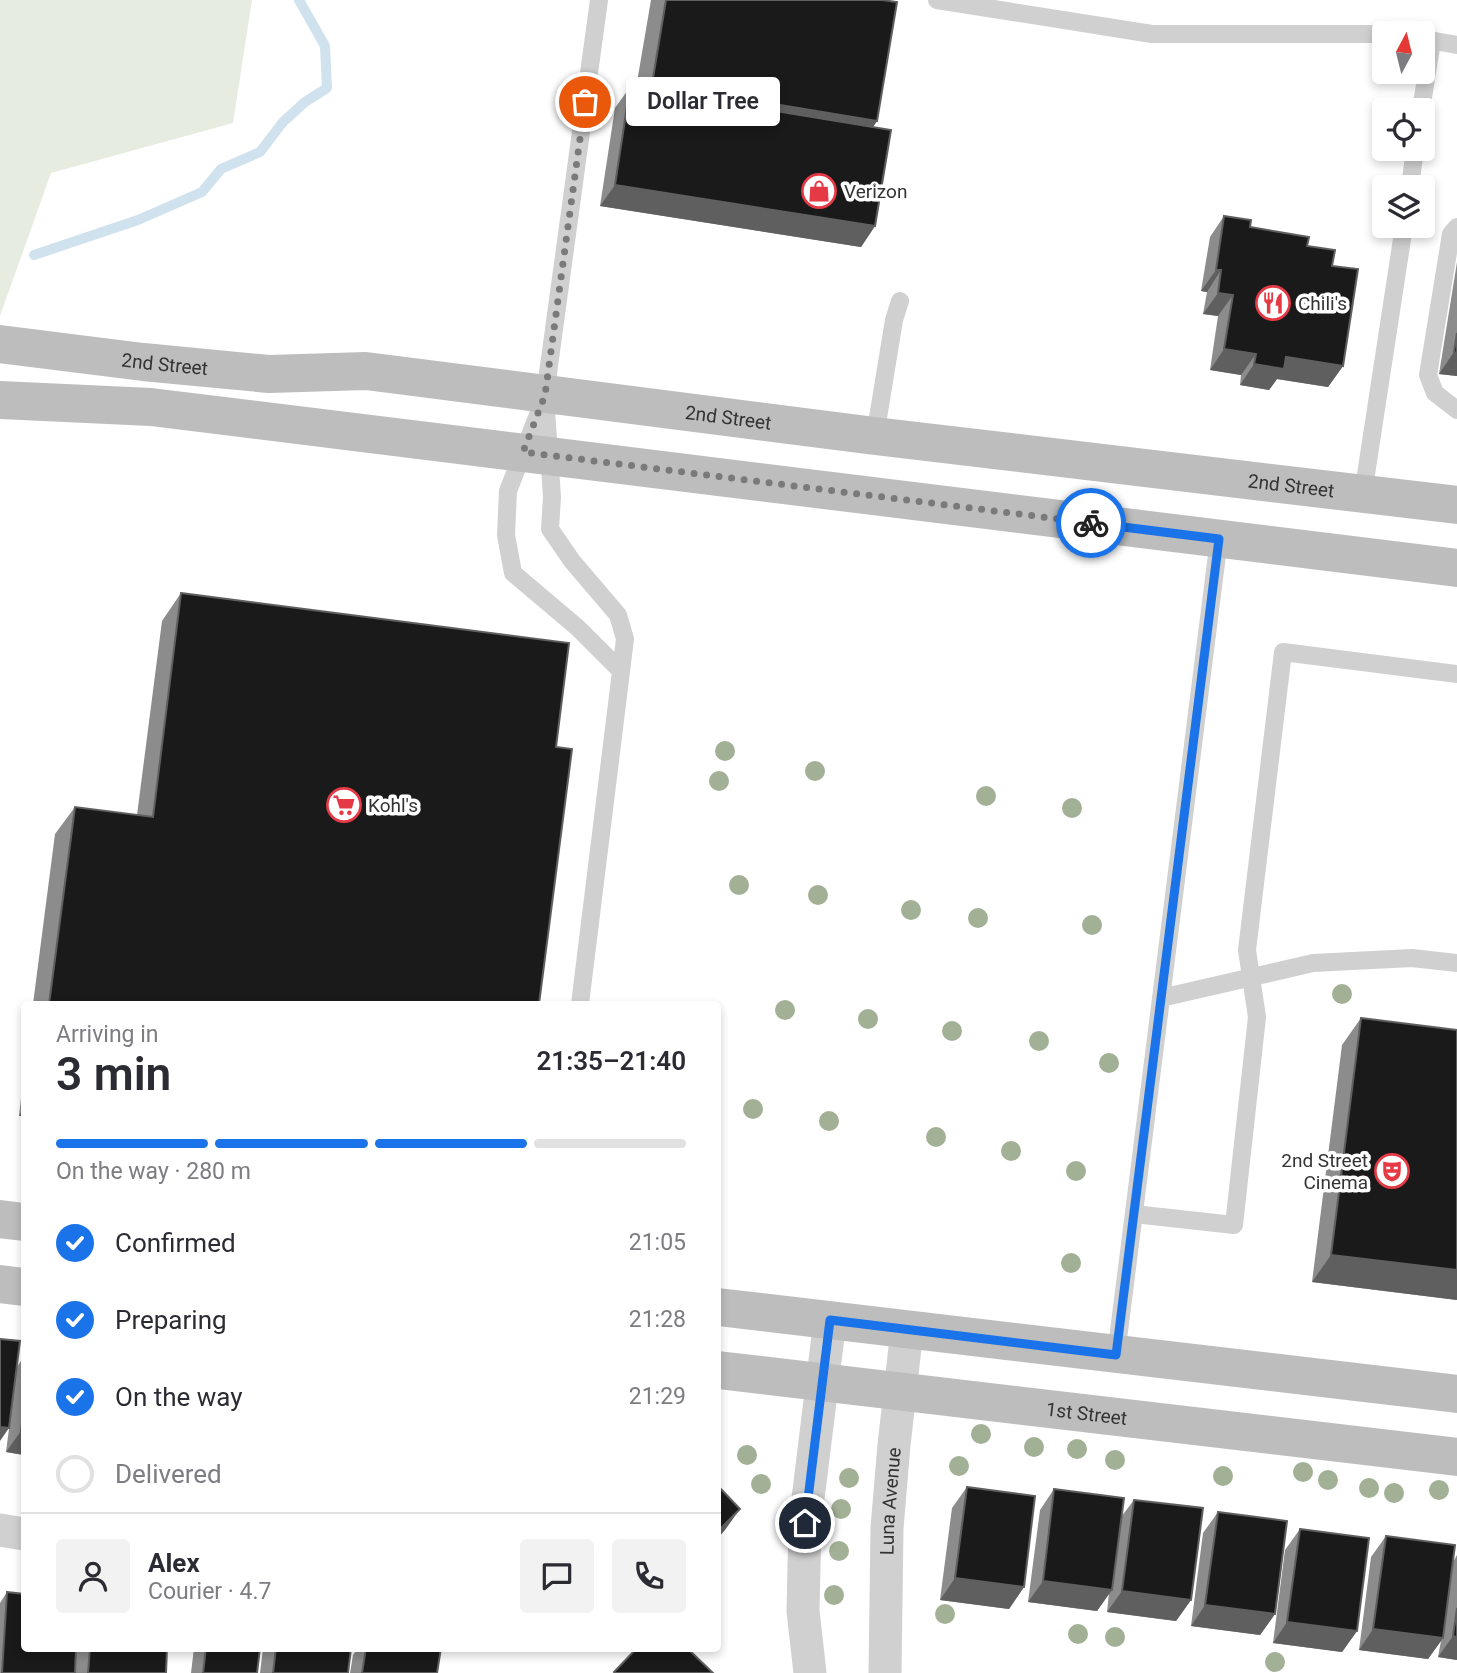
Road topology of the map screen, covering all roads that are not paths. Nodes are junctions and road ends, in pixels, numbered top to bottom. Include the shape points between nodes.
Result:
1 (598, 0) edge
2 (937, 0) edge
3 (1372, 34) edge
4 (1435, 41) edge
5 (1457, 45) edge
6 (1457, 227) edge
7 (1402, 238) edge
8 (900, 301) dead end
9 (0, 344) edge
10 (545, 395) junction
11 (0, 400) edge
12 (1457, 410) edge
13 (875, 436) junction
14 (536, 453) junction
15 (1363, 494) junction
16 (1457, 505) edge
17 (1219, 539) junction
18 (1457, 568) edge
19 (621, 671) junction
20 (1457, 674) edge
21 (1457, 963) edge
22 (1251, 976) junction
23 (1161, 998) junction
24 (580, 1001) edge
25 (1133, 1214) junction
26 (0, 1219) edge
27 (21, 1222) edge
28 (0, 1284) edge
29 (21, 1287) edge
30 (721, 1307) edge
31 (830, 1320) junction
32 (907, 1330) junction
33 (1116, 1355) junction
34 (721, 1370) edge
35 (822, 1382) junction
36 (900, 1391) junction
37 (1457, 1394) edge
38 (1457, 1457) edge
39 (0, 1530) edge
40 (21, 1534) edge
41 (810, 1673) edge
42 (885, 1673) edge

1 - 10 lane
2 - 3 lane via 1152,34
4 - 5 lane
6 - 12 lane via 1451,234 1428,374 1435,393
7 - 15 lane
8 - 13 lane
9 - 10 street, 2nd Street via 269,373 366,372
10 - 13 street, 2nd Street
10 - 14 lane
10 - 14 lane
11 - 14 street via 151,407
13 - 15 street, 2nd Street
14 - 17 street
14 - 19 lane via 552,498 550,529 618,614 625,639
14 - 19 lane via 508,491 506,535 513,573
15 - 16 street, 2nd Street
17 - 18 street
17 - 23 lane
19 - 24 lane
20 - 22 lane via 1283,652 1247,950
21 - 22 lane via 1412,958 1313,963
22 - 23 lane
22 - 25 lane via 1257,1017 1234,1226
23 - 25 lane
25 - 33 lane
26 - 27 street
28 - 29 street
30 - 31 street
31 - 32 street
31 - 35 street
32 - 33 street
32 - 36 street, Luna Avenue
33 - 37 street
34 - 35 street, 1st Street
35 - 36 street, 1st Street
35 - 41 street via 805,1523 803,1611
36 - 38 street, 1st Street
36 - 42 street, Luna Avenue via 887,1528
39 - 40 street

